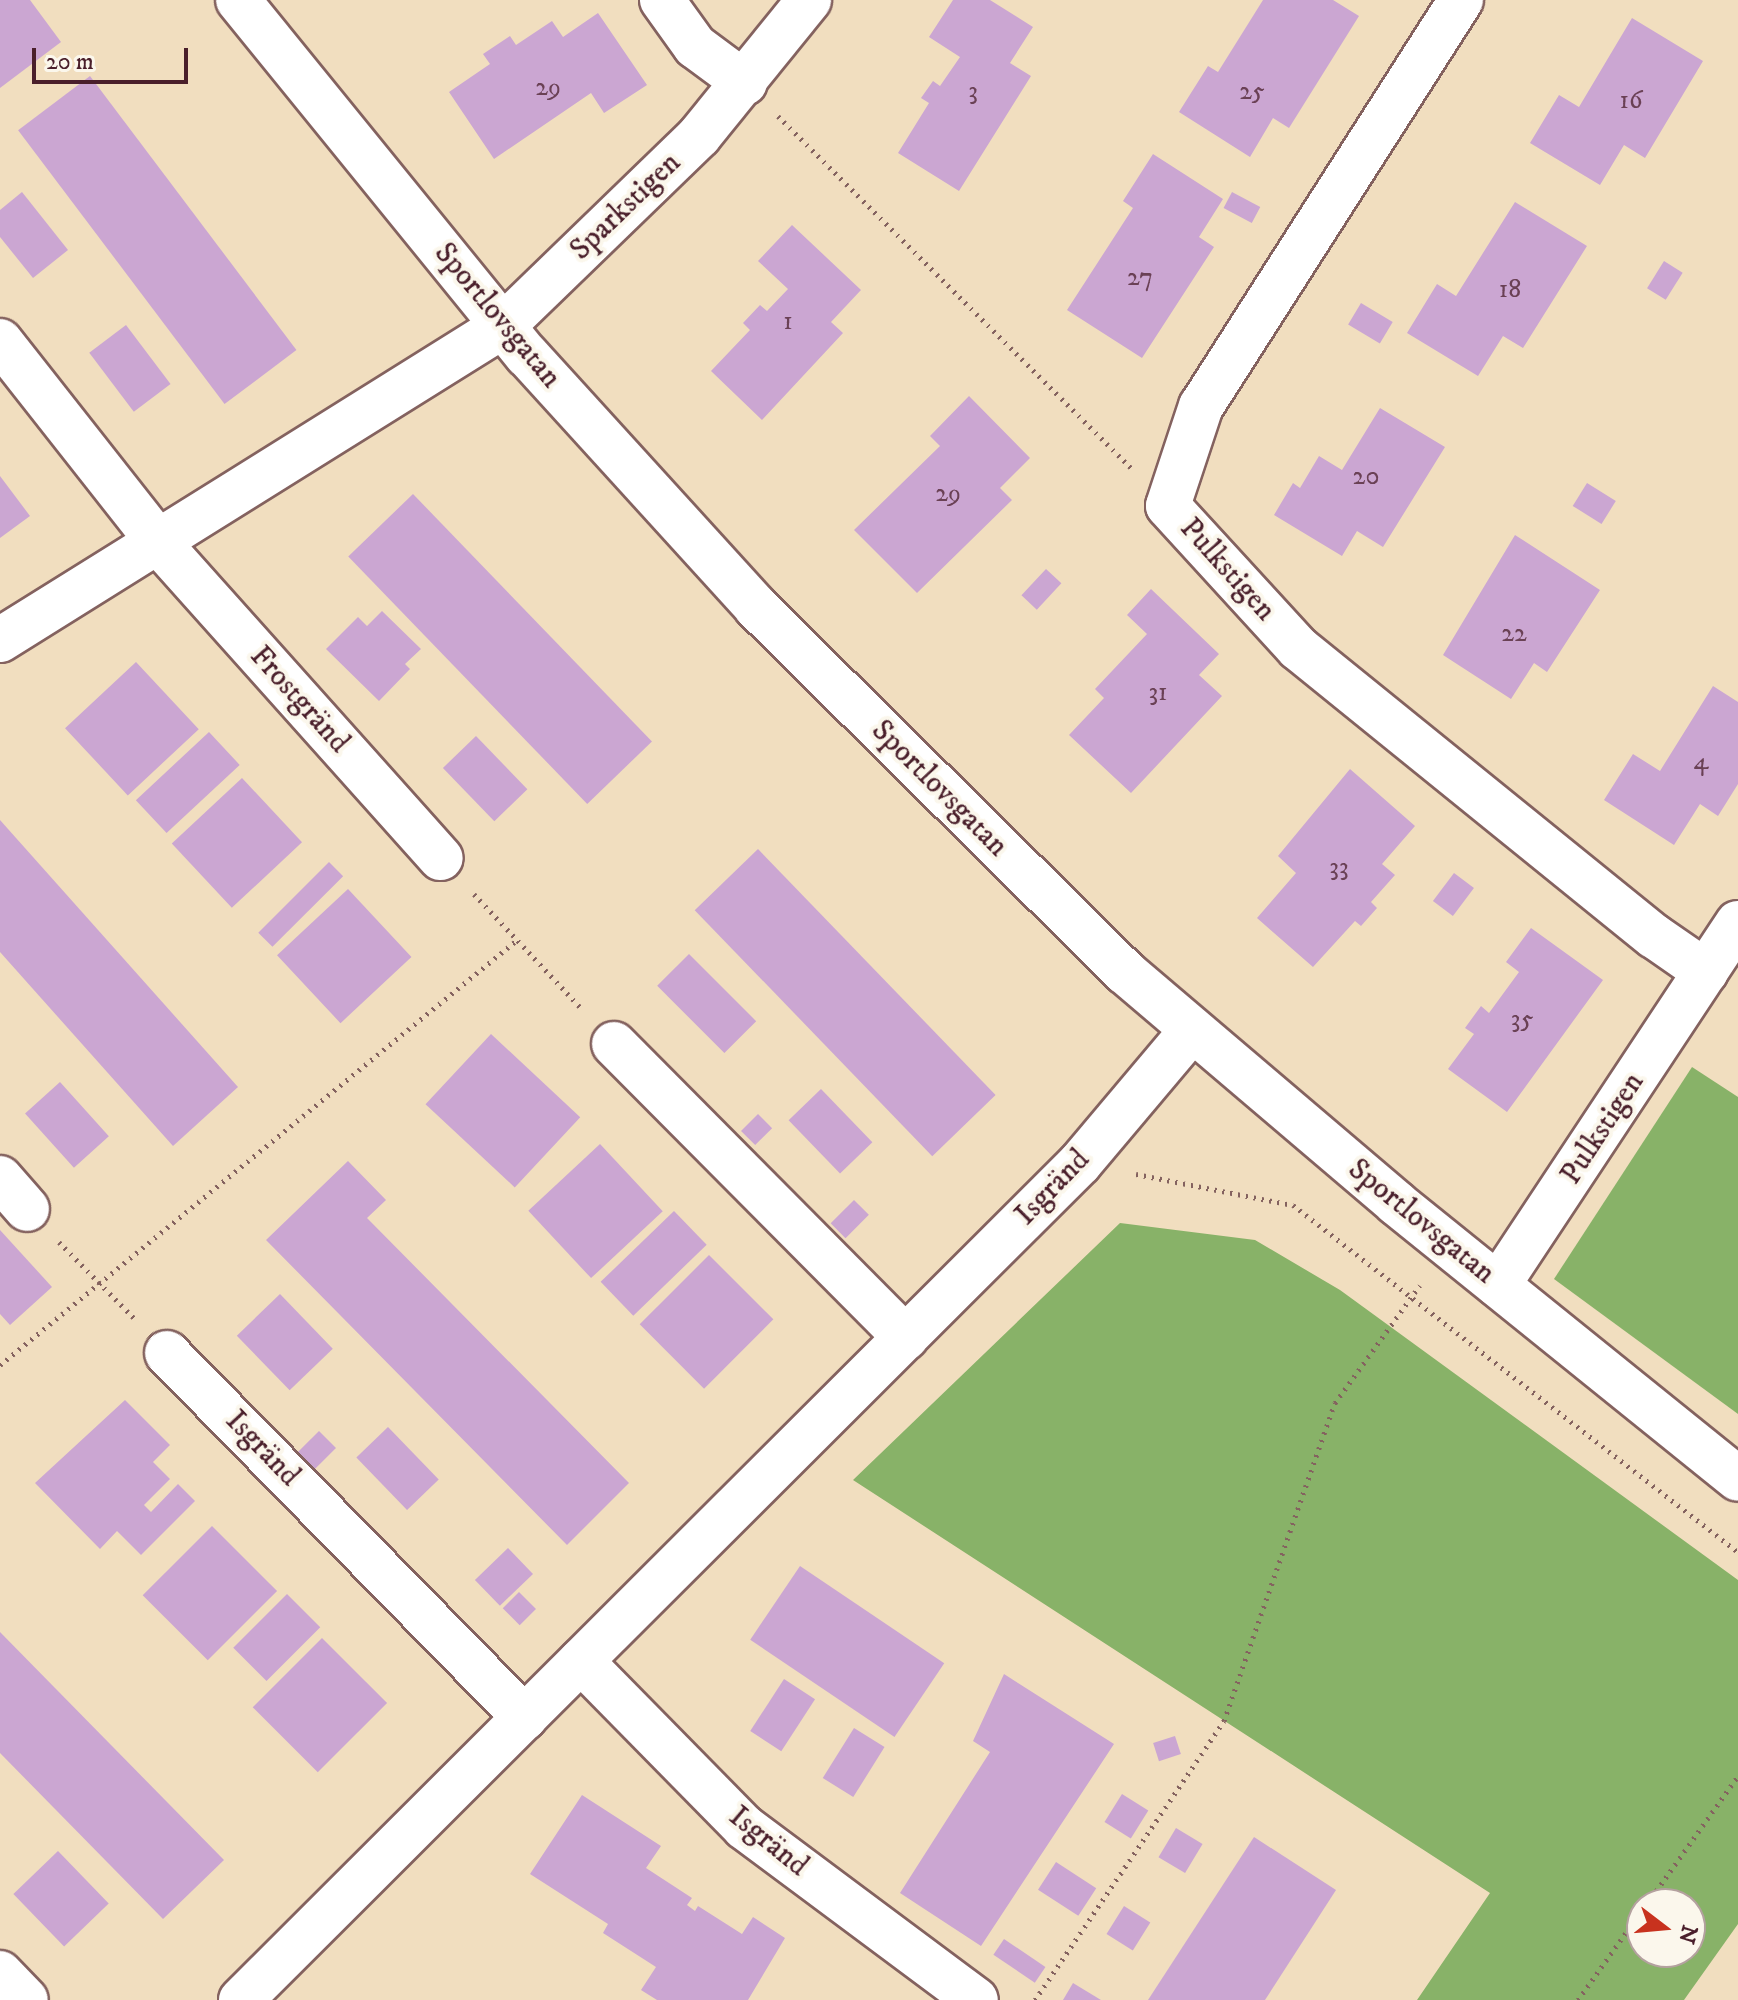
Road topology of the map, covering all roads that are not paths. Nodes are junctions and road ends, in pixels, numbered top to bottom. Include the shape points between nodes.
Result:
1 (238, 0) edge
2 (662, 0) edge
3 (809, 0) edge
4 (1461, 0) edge
5 (745, 83) junction
6 (503, 326) junction
7 (0, 341) edge
8 (158, 542) junction
9 (0, 640) edge
10 (441, 858) road end
11 (1738, 923) edge
12 (1706, 972) junction
13 (1192, 1030) junction
14 (614, 1044) road end
15 (1498, 1285) junction
16 (906, 1338) junction
17 (167, 1353) road end
18 (1738, 1479) edge
19 (581, 1661) junction
20 (525, 1718) junction
21 (0, 1973) edge
22 (26, 2000) edge
23 (241, 2000) edge
24 (976, 2000) edge

1 - 6 street, Sportlovsgatan
2 - 5 street via 695,46
3 - 5 street, Sparkstigen
4 - 12 street, Pulkstigen via 1201,406 1168,506 1298,648 1654,936
5 - 6 street, Sparkstigen via 699,136
6 - 8 street
6 - 13 street, Sportlovsgatan via 756,607 1125,972
7 - 8 street, Frostgränd
8 - 9 street
8 - 10 street, Frostgränd
11 - 12 street, Pulkstigen
12 - 15 street, Pulkstigen
13 - 15 street, Sportlovsgatan
13 - 16 street, Isgränd via 1080,1163
14 - 16 street
15 - 18 street, Sportlovsgatan
16 - 19 street, Isgränd
17 - 20 street, Isgränd
19 - 20 street, Isgränd
19 - 24 street, Isgränd via 744,1827
20 - 23 street, Isgränd
21 - 22 street

